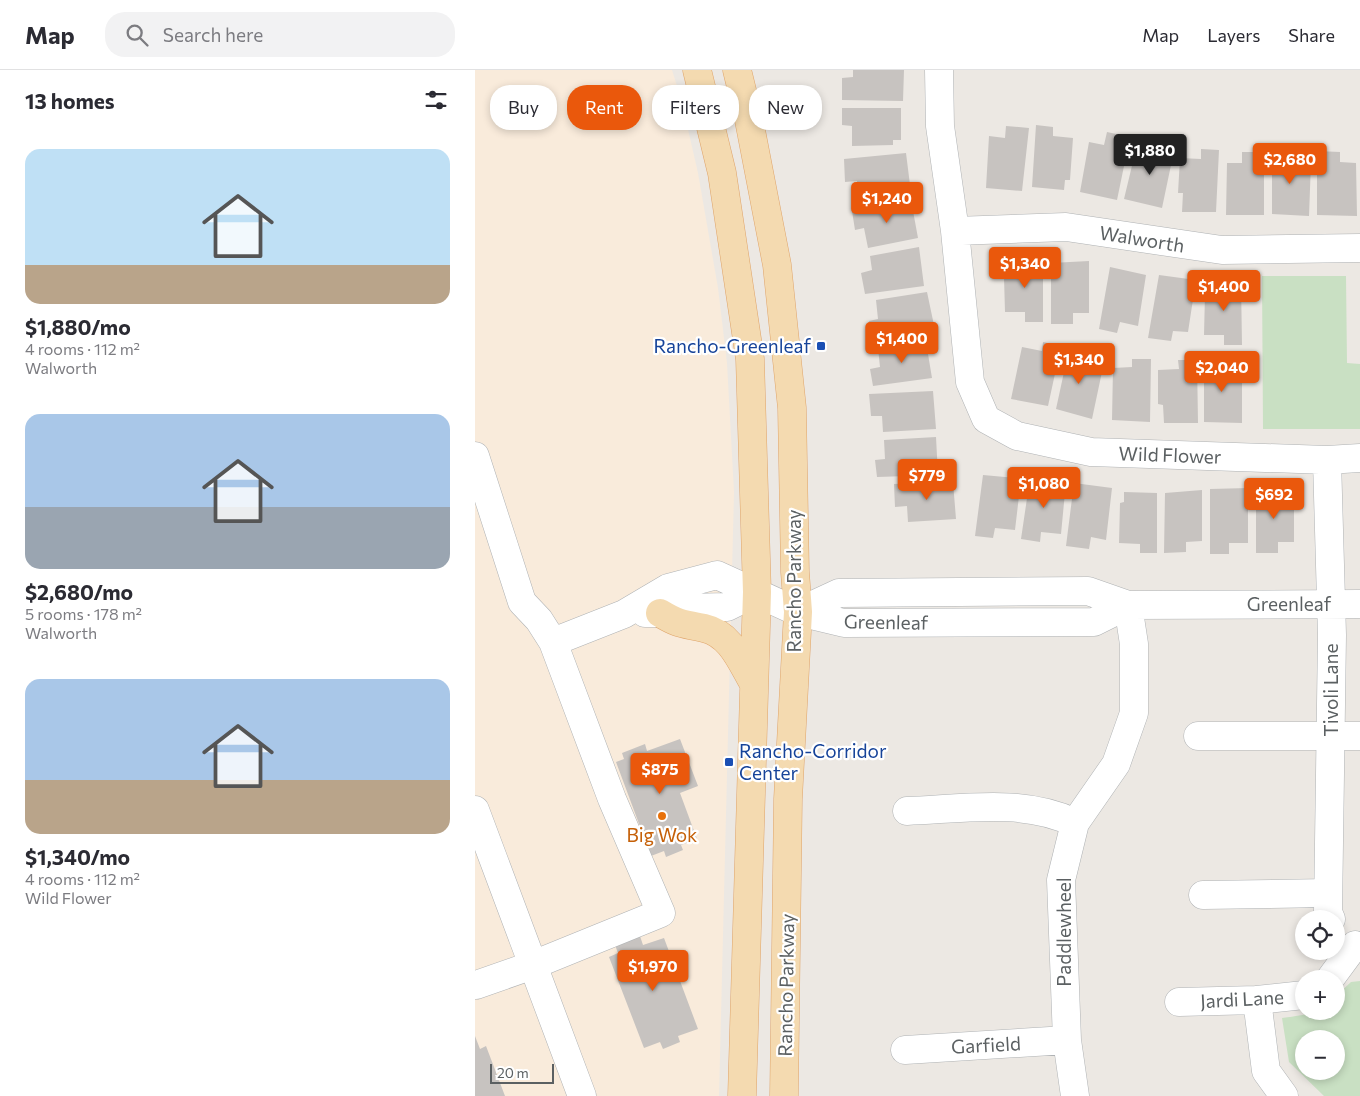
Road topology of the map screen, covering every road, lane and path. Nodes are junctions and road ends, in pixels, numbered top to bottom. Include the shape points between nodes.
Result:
1 (697, 70) edge
2 (737, 70) edge
3 (939, 70) edge
4 (955, 231) junction
5 (1360, 248) edge
6 (475, 456) edge
7 (1360, 458) edge
8 (1327, 460) junction
9 (757, 592) junction
10 (1331, 604) junction
11 (1360, 604) edge
12 (1128, 605) junction
13 (798, 612) junction
14 (660, 613) junction
15 (624, 614) junction
16 (553, 642) junction
17 (754, 684) junction
18 (1198, 736) dead end
19 (1331, 736) junction
20 (1360, 736) edge
21 (475, 810) edge
22 (907, 811) dead end
23 (1075, 823) junction
24 (1203, 895) dead end
25 (1330, 906) edge
26 (1350, 940) edge
27 (533, 965) junction
28 (1335, 970) edge
29 (476, 985) edge
30 (1295, 996) edge
31 (1257, 1000) junction
32 (1179, 1002) dead end
33 (1067, 1040) junction
34 (905, 1050) dead end
35 (582, 1096) edge
36 (742, 1096) edge
37 (784, 1096) edge
38 (1075, 1096) edge
39 (1284, 1096) edge

1 - 9 main road, Rancho Parkway via 723,173 750,359
2 - 13 main road, Rancho Parkway via 777,265 792,408
3 - 4 street via 939,126
4 - 5 street, Walworth via 1066,227 1222,250
4 - 8 street, Wild Flower via 970,382 986,419 1017,436 1091,452
6 - 16 street via 522,602
7 - 8 street, Wild Flower
8 - 10 street, Tivoli Lane
9 - 13 street
9 - 14 street via 727,607 685,608
9 - 15 street via 717,575 668,588
9 - 17 main road, Rancho Parkway
10 - 11 street, Greenleaf
10 - 12 street, Greenleaf
10 - 19 street, Tivoli Lane
12 - 13 street, Greenleaf via 1088,591 839,593
12 - 23 street, Paddlewheel via 1134,644 1134,713 1116,764
13 - 37 main road, Rancho Parkway via 789,799
14 - 15 street
14 - 17 main road via 677,624 706,628 723,637
15 - 16 street
16 - 27 street via 612,799 661,913
17 - 36 main road, Rancho Parkway
18 - 19 street
19 - 20 street
19 - 25 street, Tivoli Lane
21 - 27 street
22 - 23 street via 1028,808 1062,816
23 - 33 street, Paddlewheel via 1061,880
24 - 25 street
26 - 28 street
27 - 29 street
27 - 35 street
30 - 31 street, Jardi Lane
31 - 32 street, Jardi Lane
31 - 39 street via 1266,1070
33 - 34 street, Garfield
33 - 38 street, Paddlewheel

